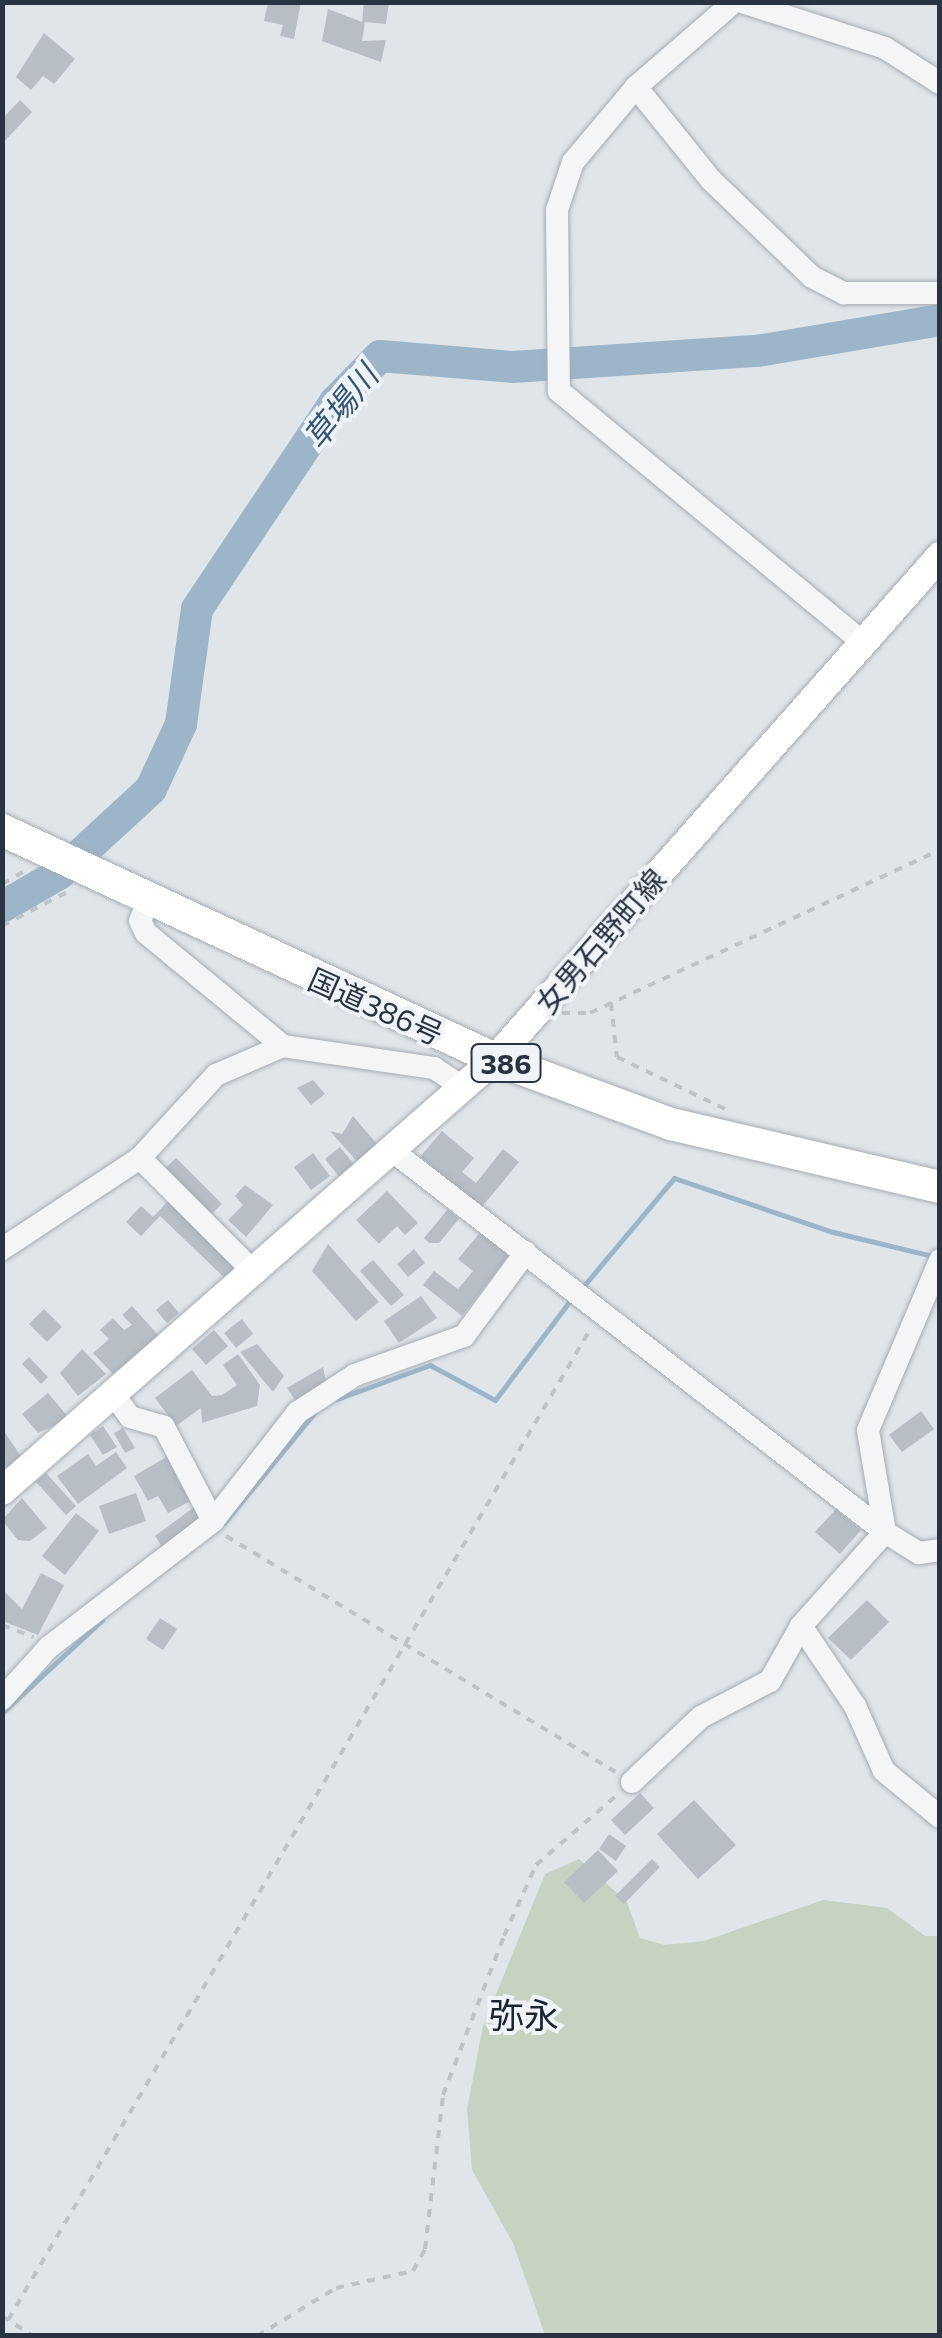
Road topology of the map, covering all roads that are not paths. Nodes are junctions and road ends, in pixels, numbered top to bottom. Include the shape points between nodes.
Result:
1 (738, 2) edge
2 (940, 83) edge
3 (636, 88) junction
4 (940, 293) edge
5 (940, 556) edge
6 (862, 642) junction
7 (2, 830) edge
8 (147, 903) junction
9 (283, 1046) junction
10 (495, 1059) junction
11 (464, 1089) junction
12 (394, 1152) junction
13 (140, 1158) junction
14 (940, 1187) edge
15 (2, 1249) edge
16 (526, 1252) junction
17 (940, 1260) edge
18 (255, 1273) junction
19 (114, 1395) junction
20 (2, 1491) edge
21 (213, 1521) junction
22 (885, 1532) junction
23 (940, 1550) edge
24 (801, 1626) junction
25 (2, 1700) edge
26 (632, 1782) road end
27 (940, 1818) edge

1 - 2 street via 884,48
1 - 3 street
3 - 4 street via 711,180 812,277 844,293
3 - 6 street via 573,162 557,210 553,339 559,391
5 - 6 main road, 女男石野町線
6 - 10 main road, 女男石野町線
7 - 8 highway, 国道386号 / 386
8 - 9 street via 140,921 146,933
8 - 10 highway, 国道386号 / 386
9 - 11 street via 434,1068
9 - 13 street via 216,1074
10 - 11 main road, 女男石野町線
10 - 14 highway, 国道386号 / 386 via 670,1124
11 - 12 main road, 女男石野町線
12 - 16 street
12 - 18 main road, 女男石野町線
13 - 15 street via 69,1212
13 - 18 street
16 - 21 street via 464,1336 355,1375 298,1412
16 - 22 street
17 - 22 street via 868,1430
18 - 19 main road, 女男石野町線
19 - 20 main road, 女男石野町線
19 - 21 street via 130,1417 164,1427
21 - 25 street via 52,1644
22 - 23 street via 919,1553
22 - 24 street
24 - 26 street via 770,1681 700,1717
24 - 27 street via 855,1706 884,1771

